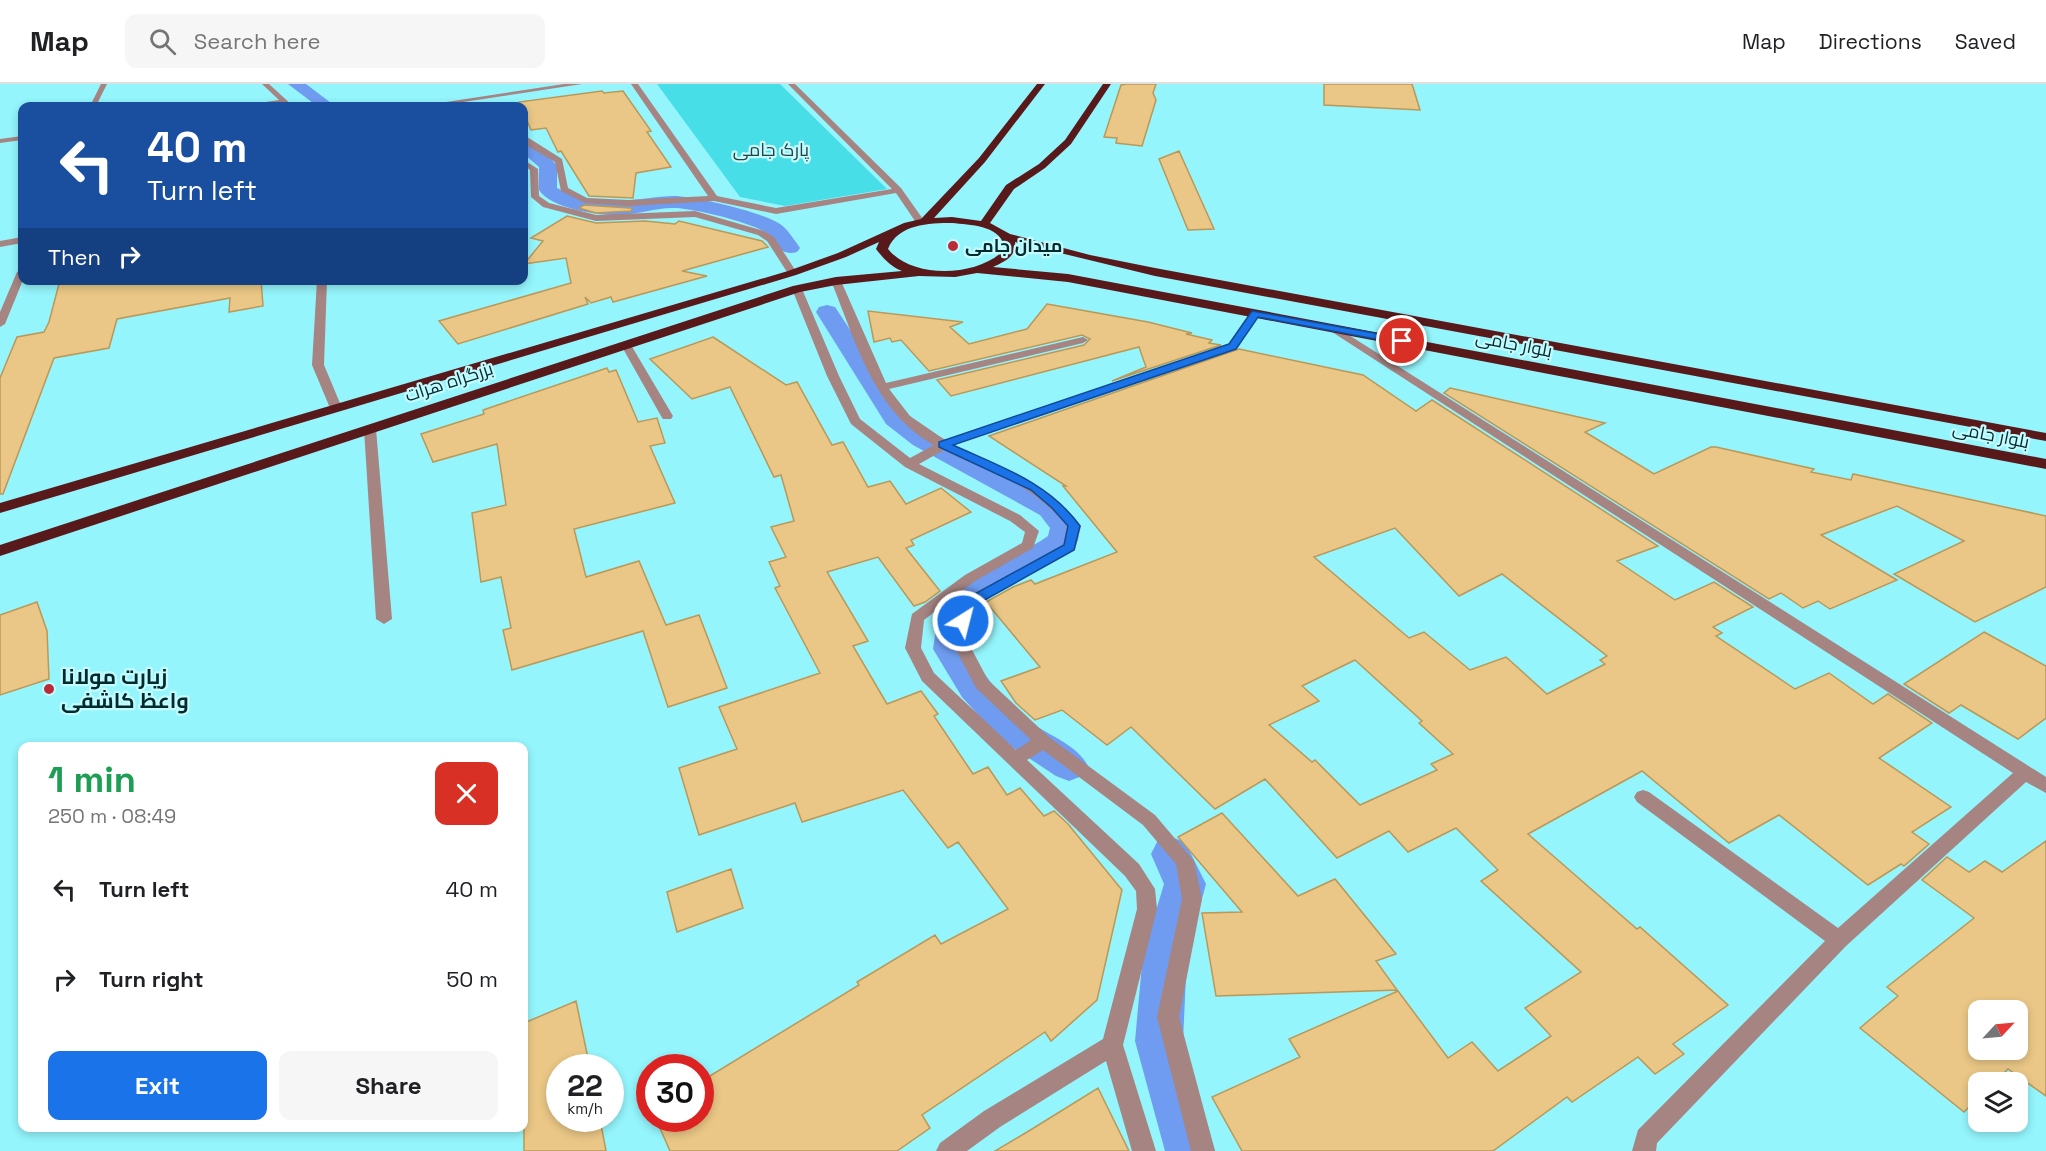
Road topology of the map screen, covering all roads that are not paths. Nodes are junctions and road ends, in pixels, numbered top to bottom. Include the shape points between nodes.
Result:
1 (104, 84) edge
2 (265, 84) edge
3 (579, 84) edge
4 (634, 84) edge
5 (790, 84) edge
6 (1041, 84) edge
7 (1107, 84) edge
8 (95, 102) edge
9 (285, 102) edge
10 (450, 102) dead end
11 (18, 139) edge
12 (0, 141) edge
13 (528, 142) edge
14 (528, 165) edge
15 (898, 190) junction
16 (714, 198) junction
17 (922, 222) junction
18 (984, 224) junction
19 (892, 232) junction
20 (1006, 236) junction
21 (18, 241) edge
22 (0, 244) edge
23 (973, 269) junction
24 (792, 273) junction
25 (916, 273) junction
26 (18, 281) edge
27 (836, 281) junction
28 (322, 285) edge
29 (797, 290) junction
30 (1255, 313) junction
31 (0, 324) edge
32 (1333, 328) junction
33 (1083, 340) dead end
34 (626, 345) junction
35 (882, 387) junction
36 (336, 408) junction
37 (667, 416) dead end
38 (370, 429) junction
39 (2046, 437) edge
40 (943, 445) junction
41 (909, 464) junction
42 (2046, 464) edge
43 (0, 508) edge
44 (0, 551) edge
45 (384, 619) dead end
46 (1043, 741) junction
47 (1015, 760) junction
48 (2025, 773) junction
49 (2046, 786) edge
50 (1643, 797) dead end
51 (1839, 940) junction
52 (1112, 1045) junction
53 (948, 1151) edge
54 (1143, 1151) edge
55 (1203, 1151) edge
56 (1644, 1151) edge

1 - 8 street
2 - 9 street
3 - 10 street
4 - 16 street
5 - 15 street
6 - 17 highway via 982,160
7 - 18 highway via 1068,142 1042,166 1010,187
11 - 12 street
13 - 16 street via 559,162 564,189 585,200 629,203
14 - 24 street via 537,178 535,197 546,206 596,218 694,214 771,239
15 - 16 street via 776,211
15 - 17 street
17 - 18 highway via 955,220
17 - 19 highway, بزرگراه هرات
18 - 20 highway, بلوار جامی
19 - 24 highway, بزرگراه هرات
19 - 25 highway via 884,240 886,258
20 - 23 highway via 1009,251 1002,258
20 - 39 highway, بلوار جامی via 1155,272
21 - 22 street
23 - 25 highway, بزرگراه هرات
23 - 30 highway, بلوار جامی via 1068,278
24 - 36 highway, بزرگراه هرات
25 - 27 highway, بزرگراه هرات
26 - 31 street
27 - 29 highway, بزرگراه هرات
27 - 35 street
28 - 36 street via 318,365
29 - 34 highway, بزرگراه هرات
29 - 41 street via 855,421
30 - 32 highway, بلوار جامی
30 - 40 street via 1232,346
32 - 42 highway, بلوار جامی
32 - 48 street
33 - 35 street
34 - 37 street
34 - 38 highway, بزرگراه هرات
35 - 40 street via 906,419
36 - 43 highway, بزرگراه هرات
38 - 44 highway, بزرگراه هرات
38 - 45 street
40 - 41 street
40 - 46 street via 1035,488 1057,505 1074,526 1070,547 976,599 963,621 962,646 982,684
41 - 47 street via 1015,518 1032,531 1028,545 970,578 917,618 913,648 928,677
46 - 47 street
46 - 55 street via 1149,820 1185,861 1192,899 1168,1017
47 - 52 street via 1132,870 1145,889 1147,909
48 - 49 street
48 - 51 street
50 - 51 street
51 - 56 street via 1646,1138
52 - 53 street
52 - 54 street

